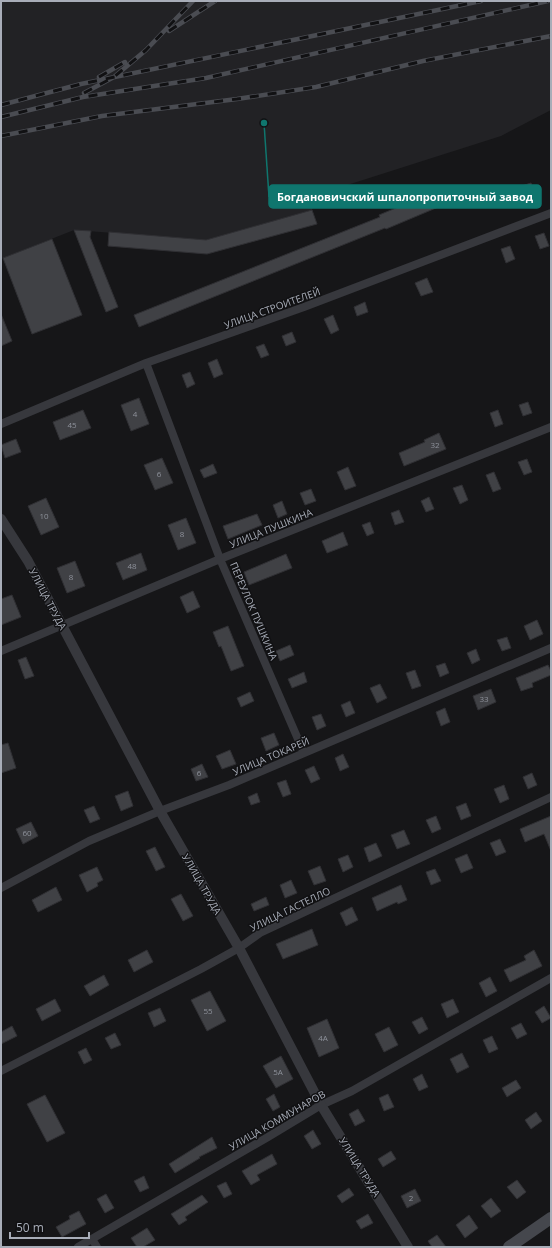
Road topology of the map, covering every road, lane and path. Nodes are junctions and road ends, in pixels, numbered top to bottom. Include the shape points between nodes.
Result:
1 (551, 213) edge
2 (146, 363) junction
3 (1, 424) edge
4 (551, 427) edge
5 (1, 519) edge
6 (220, 559) junction
7 (63, 626) junction
8 (551, 648) edge
9 (1, 651) edge
10 (304, 753) junction
11 (551, 797) edge
12 (160, 811) junction
13 (1, 888) edge
14 (239, 948) junction
15 (551, 978) edge
16 (1, 1071) edge
17 (321, 1104) junction
18 (551, 1218) edge
19 (92, 1239) junction
20 (78, 1247) edge
21 (97, 1247) edge
22 (408, 1247) edge
23 (509, 1247) edge

1 - 2 street, УЛИЦА СТРОИТЕЛЕЙ via 304,307
2 - 3 street, УЛИЦА СТРОИТЕЛЕЙ
2 - 6 street, ПЕРЕУЛОК ПУШКИНА
4 - 6 street, УЛИЦА ПУШКИНА
5 - 7 street, УЛИЦА ТРУДА via 28,561
6 - 7 street, УЛИЦА ПУШКИНА
6 - 10 street, ПЕРЕУЛОК ПУШКИНА
7 - 9 street, УЛИЦА ПУШКИНА
7 - 12 street, УЛИЦА ТРУДА
8 - 10 street, УЛИЦА ТОКАРЕЙ
10 - 12 street, УЛИЦА ТОКАРЕЙ
11 - 14 street, УЛИЦА ГАСТЕЛЛО via 260,934
12 - 13 street, УЛИЦА ТОКАРЕЙ via 89,841
12 - 14 street, УЛИЦА ТРУДА
14 - 16 street, УЛИЦА ГАСТЕЛЛО
14 - 17 street, УЛИЦА ТРУДА
15 - 17 street, УЛИЦА КОММУНАРОВ via 352,1091
17 - 19 street, УЛИЦА КОММУНАРОВ
17 - 22 street, УЛИЦА ТРУДА
18 - 23 main road
19 - 20 street, УЛИЦА КОММУНАРОВ
19 - 21 street

